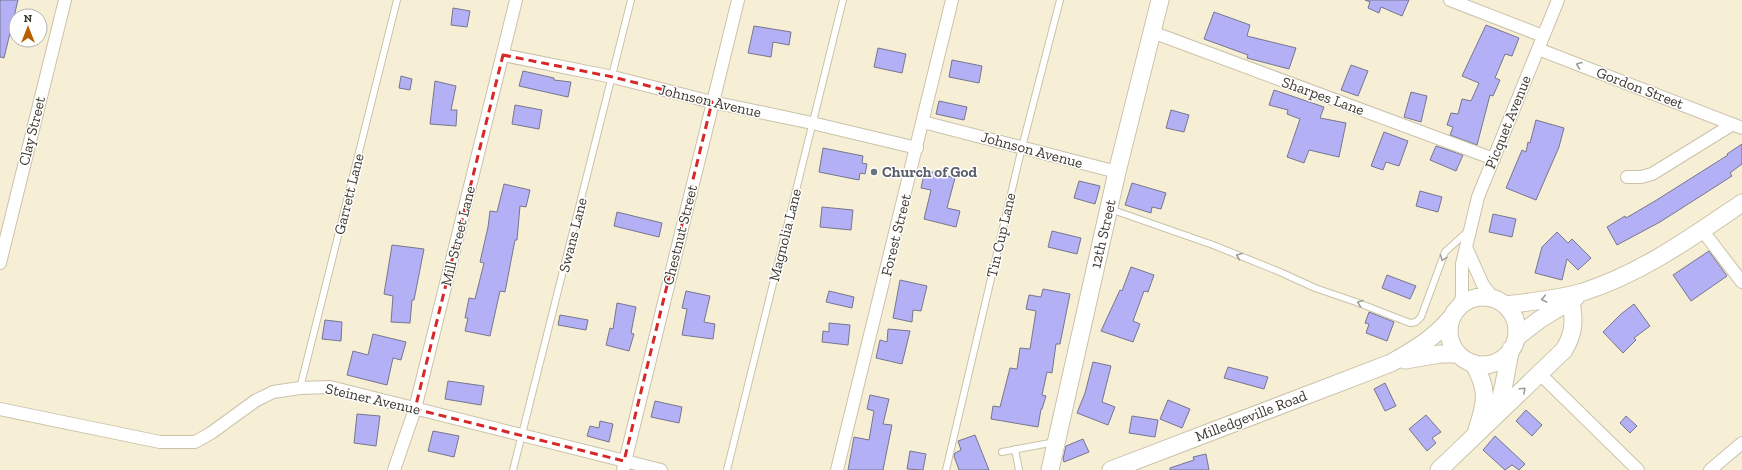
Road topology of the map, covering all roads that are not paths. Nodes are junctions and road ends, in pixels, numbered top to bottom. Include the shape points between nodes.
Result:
1 (65, 0) edge
2 (398, 0) edge
3 (516, 0) edge
4 (631, 0) edge
5 (738, 0) edge
6 (842, 0) edge
7 (952, 0) edge
8 (1060, 0) edge
9 (1160, 0) edge
10 (1450, 0) edge
11 (1558, 0) edge
12 (1152, 32) junction
13 (1543, 36) junction
14 (1538, 49) junction
15 (503, 55) junction
16 (613, 77) junction
17 (712, 102) junction
18 (812, 122) junction
19 (923, 122) junction
20 (1737, 126) edge
21 (1022, 147) junction
22 (917, 148) junction
23 (1494, 159) junction
24 (1117, 172) junction
25 (1627, 178) dead end
26 (1742, 203) edge
27 (1108, 209) junction
28 (1469, 230) junction
29 (1702, 230) junction
30 (1466, 247) junction
31 (0, 263) edge
32 (1742, 282) edge
33 (1577, 296) junction
34 (1499, 302) junction
35 (1455, 313) junction
36 (1514, 343) junction
37 (1458, 354) junction
38 (1391, 363) junction
39 (1473, 364) junction
40 (1540, 374) junction
41 (300, 388) junction
42 (0, 409) edge
43 (415, 409) junction
44 (1494, 416) junction
45 (1477, 432) junction
46 (523, 436) junction
47 (1056, 442) junction
48 (1742, 443) edge
49 (1015, 449) junction
50 (1002, 452) dead end
51 (624, 465) edge
52 (1047, 469) edge
53 (394, 470) edge
54 (513, 470) edge
55 (661, 470) edge
56 (727, 470) edge
57 (837, 470) edge
58 (946, 470) edge
59 (1019, 470) edge
60 (1111, 470) edge
61 (1439, 470) edge
62 (1638, 470) edge
63 (1710, 470) edge

1 - 31 street, Clay Street
2 - 41 lane, Garrett Lane
3 - 15 street, Mill Street Lane
4 - 16 lane, Swans Lane
5 - 17 street, Chestnut Street
6 - 18 lane, Magnolia Lane
7 - 19 street, Forest Street
8 - 21 lane, Tin Cup Lane
9 - 12 main road, 12th Street
10 - 13 street
11 - 13 street, Picquet Avenue
12 - 23 street, Sharpes Lane
12 - 24 main road, 12th Street
13 - 14 street, Picquet Avenue
20 -> 14 street, Gordon Street
14 - 23 street, Picquet Avenue
15 - 16 street, Johnson Avenue
15 - 43 street, Mill Street Lane
16 - 17 street, Johnson Avenue
16 - 46 lane, Swans Lane
17 - 18 street, Johnson Avenue
17 - 51 street, Chestnut Street
18 - 22 street, Johnson Avenue
18 - 56 lane, Magnolia Lane
19 - 21 street, Johnson Avenue
19 - 22 street, Forest Street
20 - 25 street via 1652,174 1641,178
21 - 24 street, Johnson Avenue
21 - 58 lane, Tin Cup Lane
22 - 57 street, Forest Street
23 - 28 street, Picquet Avenue via 1478,197
24 - 27 main road, 12th Street
26 - 29 main road
28 -> 27 lane via 1445,252 1421,317 1410,323 1315,288 1213,245
27 - 47 main road, 12th Street
28 - 30 street, Picquet Avenue
29 - 32 street
29 - 33 main road via 1662,257
30 - 34 street via 1482,285
30 - 35 street, Picquet Avenue via 1462,264 1462,295
33 -> 34 main road
33 - 36 main road via 1539,320
33 - 40 main road via 1571,339 1564,350
34 - 35 main road via 1483,296 1473,298
34 - 36 main road via 1515,318 1517,328
35 - 37 main road via 1448,330
35 - 38 main road, Milledgeville Road via 1437,334
36 - 39 main road via 1500,361
36 - 44 main road via 1507,365 1501,401
37 - 38 main road, Milledgeville Road via 1440,354
37 - 39 main road
38 - 60 main road, Milledgeville Road
39 - 45 main road via 1482,378 1485,397 1484,411
44 -> 40 main road
40 - 62 street
41 - 42 street, Steiner Avenue via 273,392 255,401 195,442 160,442
41 - 43 street, Steiner Avenue via 330,387
43 - 46 street, Steiner Avenue
43 - 53 street, Mill Street Lane
44 - 45 main road
45 - 61 main road
46 - 51 street, Steiner Avenue
46 - 54 lane, Swans Lane
47 - 49 lane
47 - 52 main road, 12th Street
48 - 63 street
49 - 50 lane
49 - 59 lane
51 - 55 street, Steiner Avenue

